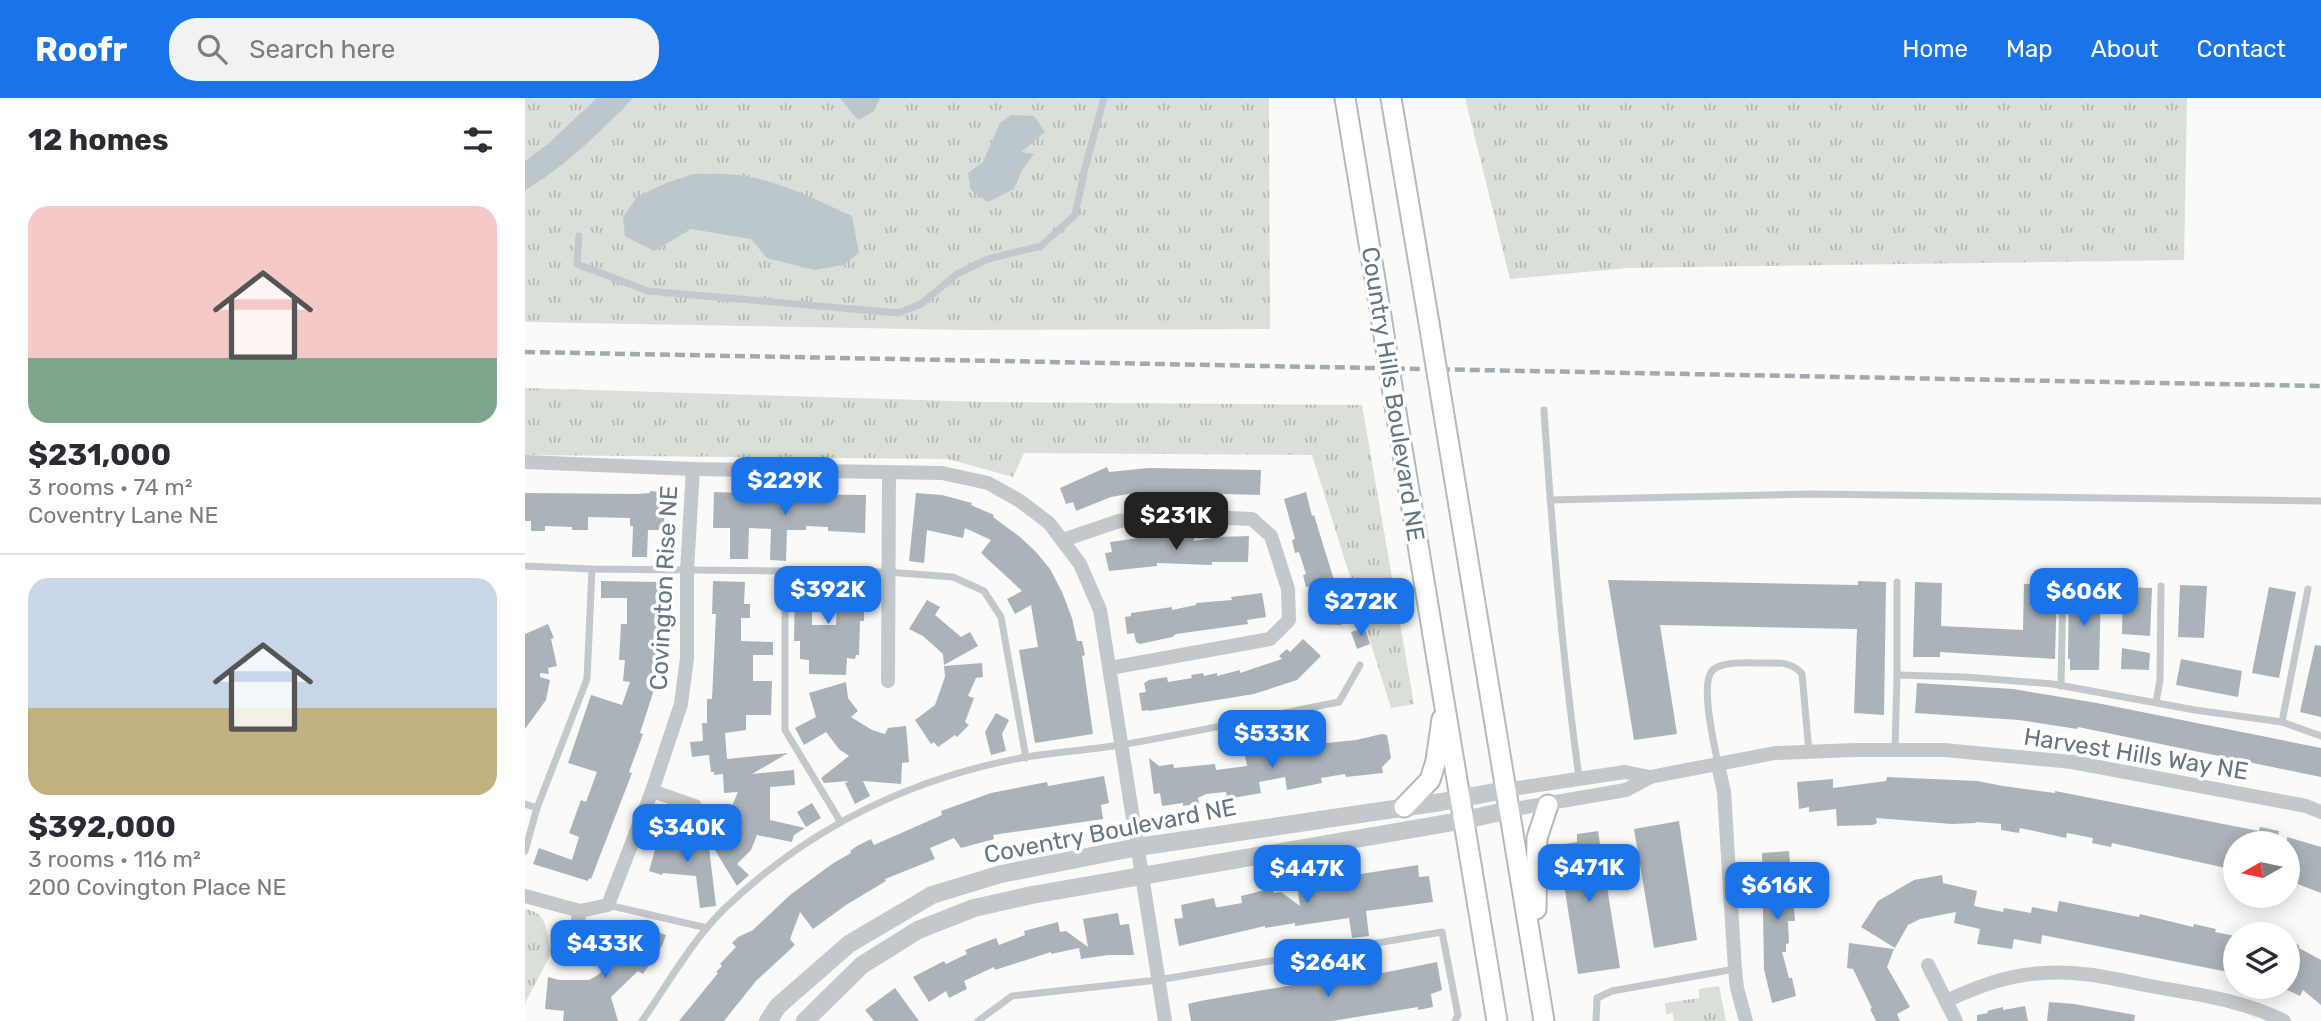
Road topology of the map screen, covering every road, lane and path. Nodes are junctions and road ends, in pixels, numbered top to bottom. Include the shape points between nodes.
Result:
1 (1104, 98) edge
2 (1345, 98) edge
3 (1391, 98) edge
4 (579, 236) dead end
5 (1544, 410) dead end
6 (525, 462) edge
7 (693, 469) junction
8 (889, 472) junction
9 (1550, 500) junction
10 (2321, 501) edge
11 (1063, 540) junction
12 (525, 566) edge
13 (591, 569) junction
14 (687, 570) junction
15 (785, 570) junction
16 (887, 572) junction
17 (1897, 582) dead end
18 (2063, 584) dead end
19 (2161, 586) dead end
20 (2308, 589) dead end
21 (1360, 665) dead end
22 (1110, 668) junction
23 (1898, 675) junction
24 (888, 681) dead end
25 (2061, 686) junction
26 (1445, 701) junction
27 (2156, 702) junction
28 (2282, 722) junction
29 (2321, 736) edge
30 (1121, 745) junction
31 (1895, 750) junction
32 (1809, 752) junction
33 (1026, 758) junction
34 (1719, 765) junction
35 (1650, 777) junction
36 (1579, 778) junction
37 (1505, 790) junction
38 (652, 791) junction
39 (1461, 799) junction
40 (525, 804) edge
41 (1548, 805) junction
42 (695, 806) dead end
43 (1404, 807) junction
44 (537, 808) junction
45 (1509, 810) junction
46 (2321, 812) edge
47 (1465, 820) junction
48 (840, 821) junction
49 (1138, 847) junction
50 (525, 851) edge
51 (1141, 875) junction
52 (525, 896) edge
53 (608, 905) junction
54 (580, 911) junction
55 (707, 928) junction
56 (572, 945) dead end
57 (1928, 965) dead end
58 (1735, 970) junction
59 (1537, 976) junction
60 (1158, 980) junction
61 (1946, 1000) junction
62 (642, 1021) edge
63 (768, 1021) edge
64 (804, 1021) edge
65 (978, 1021) edge
66 (1165, 1021) edge
67 (1455, 1021) edge
68 (1497, 1021) edge
69 (1544, 1021) edge
70 (1596, 1021) edge
71 (1746, 1021) edge
72 (1955, 1021) edge
73 (2284, 1021) edge

1 - 4 lane via 1075,215 1041,246 988,259 957,274 921,304 898,313 648,291 577,264
2 - 26 main road, Country Hills Boulevard NE, bridge
3 - 37 main road, Country Hills Boulevard NE, bridge
5 - 9 lane
6 - 7 street
7 - 8 street
7 - 14 street, Covington Rise NE
8 - 11 street via 942,473 988,483 1049,523
8 - 16 street
9 - 10 lane via 1811,494
9 - 36 lane
11 - 22 street via 1080,564 1100,610
11 - 22 street via 1119,521 1183,516 1252,519 1271,536 1288,589 1289,620 1270,639
12 - 13 lane
13 - 14 lane
13 - 44 lane via 587,679
14 - 15 lane
14 - 38 street, Covington Rise NE via 687,658 681,704
15 - 16 lane
15 - 48 lane via 785,730
16 - 24 street
16 - 33 lane via 953,577 984,591 1001,617
17 - 23 lane
18 - 25 lane
19 - 27 lane
20 - 28 lane
21 - 30 lane via 1339,702
22 - 30 street
23 - 25 lane
23 - 31 lane
25 - 27 lane
26 - 39 main road, Country Hills Boulevard NE
26 - 43 main road via 1430,780
27 - 28 lane
28 - 29 lane
30 - 33 lane
30 - 49 street
31 - 32 street, Harvest Hills Way NE
31 - 46 street, Harvest Hills Way NE via 2072,762
32 - 34 street, Harvest Hills Way NE via 1775,753
32 - 34 lane via 1802,674 1796,667 1724,665 1708,674 1706,690
33 - 48 lane via 899,792
34 - 35 street, Harvest Hills Way NE
34 - 58 street
35 - 36 street, Harvest Hills Way NE via 1625,772
35 - 41 street, Harvest Hills Way NE via 1626,790
36 - 37 street, Harvest Hills Way NE
37 - 39 street, Coventry Boulevard NE
37 - 45 main road, Country Hills Boulevard NE
38 - 42 street
38 - 53 street, Covington Rise NE
39 - 43 street, Coventry Boulevard NE
39 - 47 main road, Country Hills Boulevard NE
40 - 44 lane
41 - 45 street, Harvest Hills Way NE
41 - 59 main road via 1537,838
43 - 49 street, Coventry Boulevard NE
44 - 50 lane
45 - 47 street, Coventry Boulevard NE
45 - 59 main road, Country Hills Boulevard NE
47 - 51 street, Coventry Boulevard NE
47 - 68 main road, Country Hills Boulevard NE
48 - 55 lane via 790,854
49 - 51 street
49 - 63 street, Coventry Boulevard NE via 1001,874 932,895 849,944 778,1006
51 - 60 street
51 - 64 street, Coventry Boulevard NE via 974,908 918,930 862,965
52 - 54 street
53 - 54 street
53 - 55 lane
54 - 56 street
55 - 62 lane
57 - 61 street
58 - 70 lane via 1612,990 1597,998
58 - 71 street
59 - 69 main road, Country Hills Boulevard NE
60 - 65 lane via 1012,996
60 - 66 street
60 - 67 lane via 1442,932 1458,1015
61 - 72 street
61 - 73 street via 1992,981 2043,973 2086,974 2247,1006

